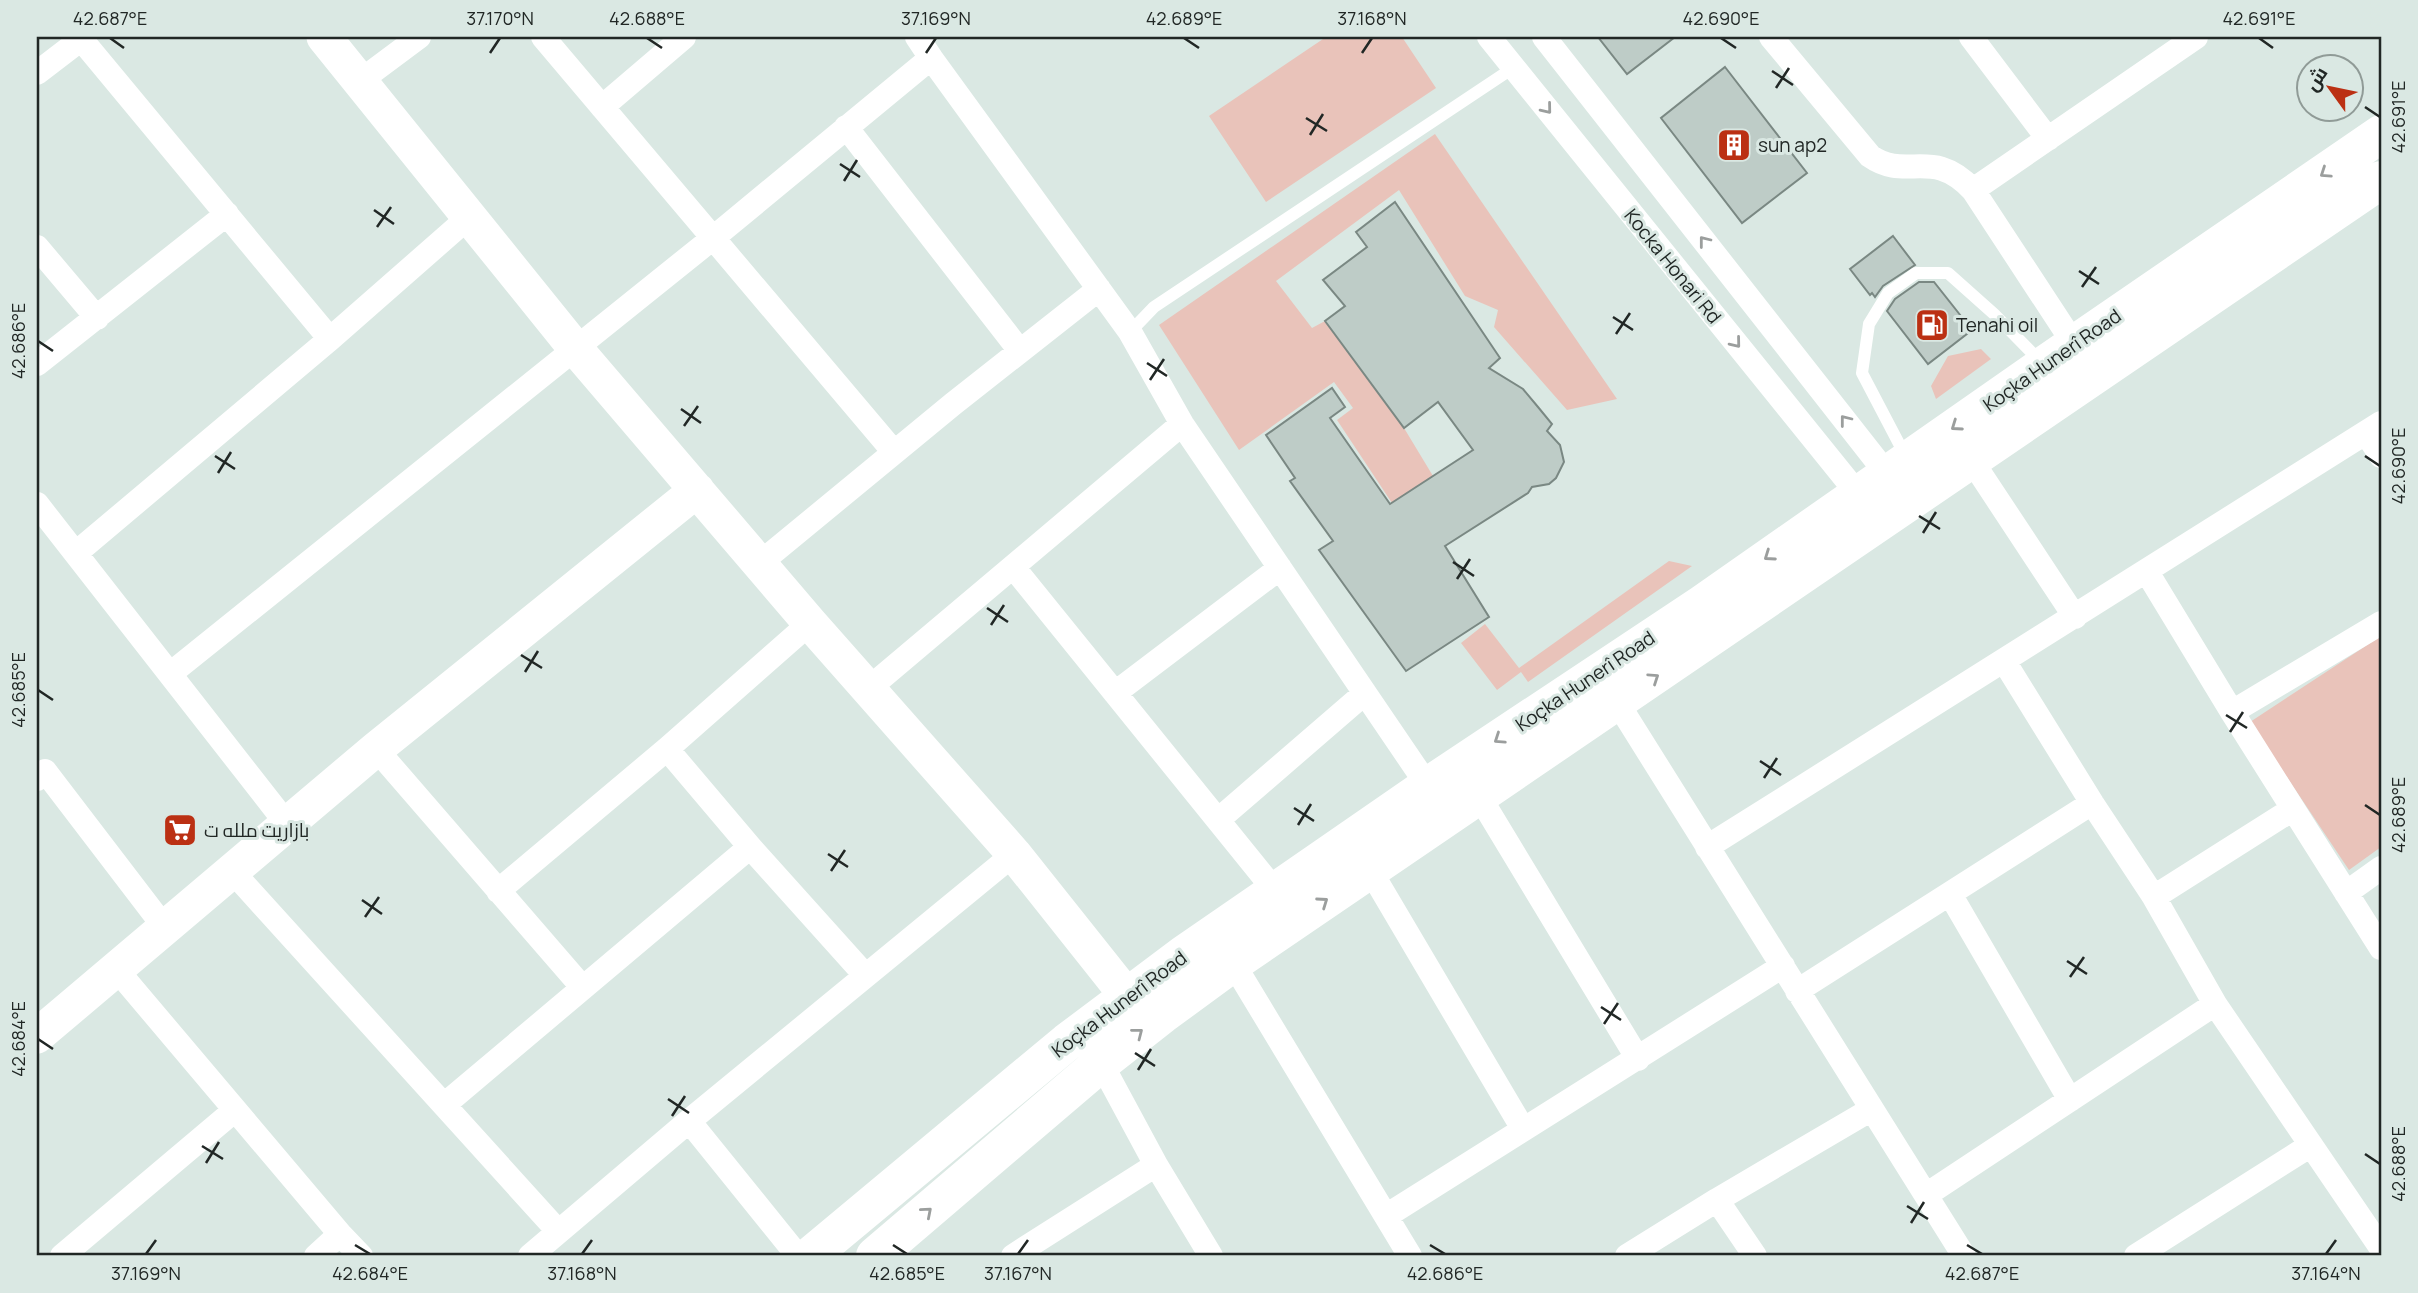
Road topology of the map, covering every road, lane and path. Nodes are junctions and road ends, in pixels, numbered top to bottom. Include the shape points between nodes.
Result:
1 (324, 37) edge
2 (419, 37) edge
3 (543, 37) edge
4 (684, 37) edge
5 (917, 37) edge
6 (1489, 37) edge
7 (1544, 37) edge
8 (1771, 37) edge
9 (1971, 37) edge
10 (83, 38) edge
11 (2188, 39) edge
12 (932, 58) junction
13 (1513, 68) junction
14 (37, 73) edge
15 (360, 81) junction
16 (602, 107) junction
17 (846, 127) junction
18 (2381, 134) edge
19 (2048, 139) junction
20 (1656, 180) junction
21 (2381, 180) edge
22 (1973, 190) junction
23 (1623, 204) junction
24 (227, 214) junction
25 (469, 217) junction
26 (713, 237) junction
27 (37, 247) edge
28 (1099, 289) junction
29 (97, 318) junction
30 (1130, 332) junction
31 (330, 339) junction
32 (575, 348) junction
33 (1020, 351) junction
34 (2059, 354) junction
35 (37, 364) edge
36 (1182, 424) junction
37 (2374, 428) edge
38 (894, 452) junction
39 (2381, 456) edge
40 (1972, 461) junction
41 (1884, 476) junction
42 (697, 490) junction
43 (37, 506) edge
44 (76, 553) junction
45 (760, 563) junction
46 (1014, 568) junction
47 (1280, 568) junction
48 (2147, 572) junction
49 (2075, 617) junction
50 (2381, 622) edge
51 (810, 623) junction
52 (2004, 662) junction
53 (170, 674) junction
54 (868, 689) junction
55 (1115, 693) junction
56 (1365, 693) junction
57 (1617, 702) junction
58 (2232, 712) junction
59 (376, 749) junction
60 (667, 750) junction
61 (40, 770) edge
62 (1428, 786) junction
63 (1479, 796) junction
64 (2092, 803) junction
65 (2293, 809) junction
66 (1217, 820) junction
67 (287, 824) junction
68 (750, 847) junction
69 (1707, 847) junction
70 (1014, 854) junction
71 (2381, 868) edge
72 (1370, 870) junction
73 (232, 871) junction
74 (498, 891) junction
75 (1276, 892) junction
76 (2346, 893) junction
77 (1950, 894) junction
78 (2154, 897) junction
79 (165, 928) junction
80 (2381, 948) edge
81 (1233, 963) junction
82 (1783, 966) junction
83 (117, 969) junction
84 (865, 975) junction
85 (583, 988) junction
86 (1797, 991) junction
87 (1127, 996) junction
88 (2215, 1004) junction
89 (37, 1036) edge
90 (1638, 1059) junction
91 (1101, 1063) junction
92 (2070, 1100) junction
93 (444, 1105) junction
94 (1872, 1109) junction
95 (235, 1110) junction
96 (689, 1121) junction
97 (1523, 1129) junction
98 (2311, 1145) junction
99 (1156, 1165) junction
100 (1926, 1195) junction
101 (1717, 1200) junction
102 (859, 1215) junction
103 (1386, 1216) junction
104 (558, 1231) junction
105 (340, 1234) junction
106 (2381, 1248) edge
107 (881, 1252) edge
108 (62, 1256) edge
109 (316, 1256) edge
110 (361, 1256) edge
111 (530, 1256) edge
112 (798, 1256) edge
113 (810, 1256) edge
114 (1013, 1256) edge
115 (1211, 1256) edge
116 (1410, 1256) edge
117 (1627, 1256) edge
118 (1755, 1256) edge
119 (1964, 1256) edge
120 (2136, 1256) edge

1 - 15 street
2 - 15 street
3 - 16 street
4 - 16 street
5 - 12 street
6 - 13 street, Kocka Honari Rd
7 - 20 street, Kocka Honari Rd
8 - 22 street via 1870,156 1896,167 1922,164 1941,168
9 - 19 street
10 - 14 street
10 - 24 street
11 - 19 street
12 - 17 street
12 - 28 street
13 -> 23 street, Kocka Honari Rd
13 - 30 lane via 1154,307
15 - 25 street
16 - 26 street
17 - 26 street
17 - 33 street
18 -> 34 main road, Koçka Hunerî Road
19 - 22 street
20 - 23 street
41 -> 20 street, Kocka Honari Rd
21 - 40 main road
22 - 34 street
23 -> 41 street, Kocka Honari Rd
24 - 29 street
24 - 31 street
25 - 31 street
25 - 32 street
26 - 32 street
26 - 38 street
27 - 29 street
28 - 30 street
28 - 33 street
29 - 35 street
30 - 36 street
31 - 44 street
32 - 42 street
32 - 53 street
33 - 38 street
34 -> 41 main road, Koçka Hunerî Road
34 - 41 lane via 1994,314 1948,273 1916,273 1888,293 1869,324 1862,373
36 - 46 street
36 - 47 street
37 - 39 street
37 - 48 street
38 - 45 street
40 - 49 street
57 -> 40 main road
41 -> 62 main road, Koçka Hunerî Road via 1702,604
42 - 45 street
42 - 59 street
43 - 44 street
44 - 53 street
45 - 51 street
46 - 54 street
46 - 55 street
47 - 55 street
47 - 56 street
48 - 49 street
48 - 58 street
49 - 52 street
50 - 58 street
51 - 54 street
51 - 60 street
52 - 64 street
52 - 69 street
53 - 67 street
54 - 70 street
55 - 66 street
56 - 62 street
56 - 66 street
57 - 63 main road
57 - 69 street
58 - 65 street
59 - 67 street
59 - 74 street
60 - 68 street
60 - 74 street
61 - 79 street
62 - 75 main road, Koçka Hunerî Road
63 - 72 main road
63 - 90 street
64 - 77 street
64 - 78 street
65 - 76 street
65 - 78 street
66 - 75 street
67 - 73 street
68 - 84 street
68 - 85 street
69 - 82 street
70 - 84 street
70 - 87 street
71 - 76 street
81 -> 72 main road
72 - 97 street
73 - 79 street
73 - 93 street
74 - 85 street
75 - 87 main road, Koçka Hunerî Road
76 - 80 street
77 - 86 street
77 - 92 street
78 - 88 street
79 - 83 street
91 -> 81 main road
81 - 103 street
82 - 86 street
82 - 90 street
83 - 89 street
83 - 95 street
84 - 96 street
85 - 93 street
86 - 94 street
87 - 102 main road, Koçka Hunerî Road
88 - 92 street
88 - 98 street
90 - 97 street
91 - 99 street
107 -> 91 main road
92 - 100 street
93 - 104 street
94 - 100 street
94 - 101 street
95 - 105 street
95 - 108 street
96 - 104 street
96 - 112 street
97 - 103 street
98 - 106 street
98 - 120 street
99 - 114 street
99 - 115 street
100 - 119 street
101 - 117 street
101 - 118 street
102 - 107 main road
102 - 113 main road, Koçka Hunerî Road
103 - 116 street
104 - 111 street
105 - 109 street
105 - 110 street

